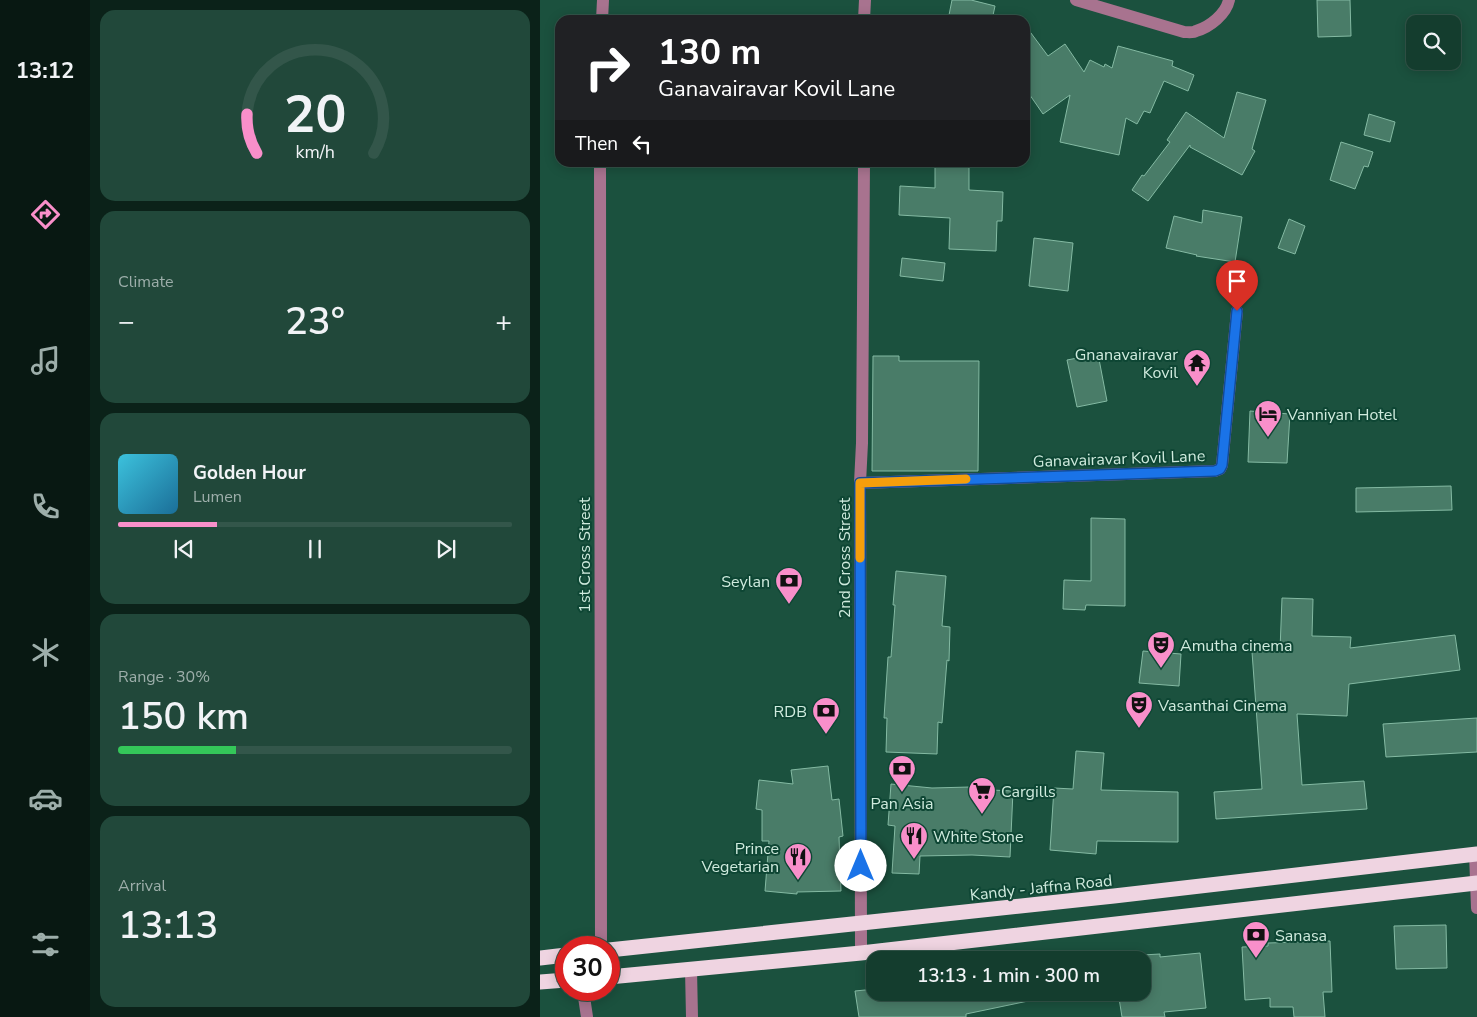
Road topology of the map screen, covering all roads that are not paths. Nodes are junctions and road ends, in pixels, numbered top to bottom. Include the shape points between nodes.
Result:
1 (603, 0) edge
2 (864, 0) edge
3 (1076, 0) edge
4 (1229, 0) edge
5 (602, 15) edge
6 (864, 15) edge
7 (600, 167) edge
8 (864, 167) edge
9 (1237, 311) dead end
10 (860, 483) junction
11 (1476, 854) edge
12 (1476, 884) edge
13 (1477, 908) edge
14 (861, 924) junction
15 (601, 936) edge
16 (716, 940) junction
17 (620, 949) edge
18 (860, 953) junction
19 (555, 956) edge
20 (540, 958) edge
21 (718, 966) junction
22 (691, 969) junction
23 (620, 976) edge
24 (555, 981) edge
25 (540, 982) edge
26 (585, 1001) edge
27 (587, 1017) edge
28 (692, 1017) edge

1 - 5 street
2 - 6 street
3 - 4 street via 1184,32 1195,32 1221,16
7 - 15 street, 1st Cross Street
8 - 10 street, 2nd Cross Street
9 - 10 street, Ganavairavar Kovil Lane via 1220,469
10 - 14 street, 2nd Cross Street
11 - 12 street
11 - 14 highway, Kandy - Jaffna Road
12 - 13 street
12 - 18 highway
14 - 16 highway, Kandy - Jaffna Road
14 - 18 street, 2nd Cross Street
16 - 17 highway, Kandy - Jaffna Road
16 - 21 highway
18 - 21 highway
19 - 20 highway
21 - 22 highway
22 - 23 highway
22 - 28 street
24 - 25 highway
26 - 27 street

